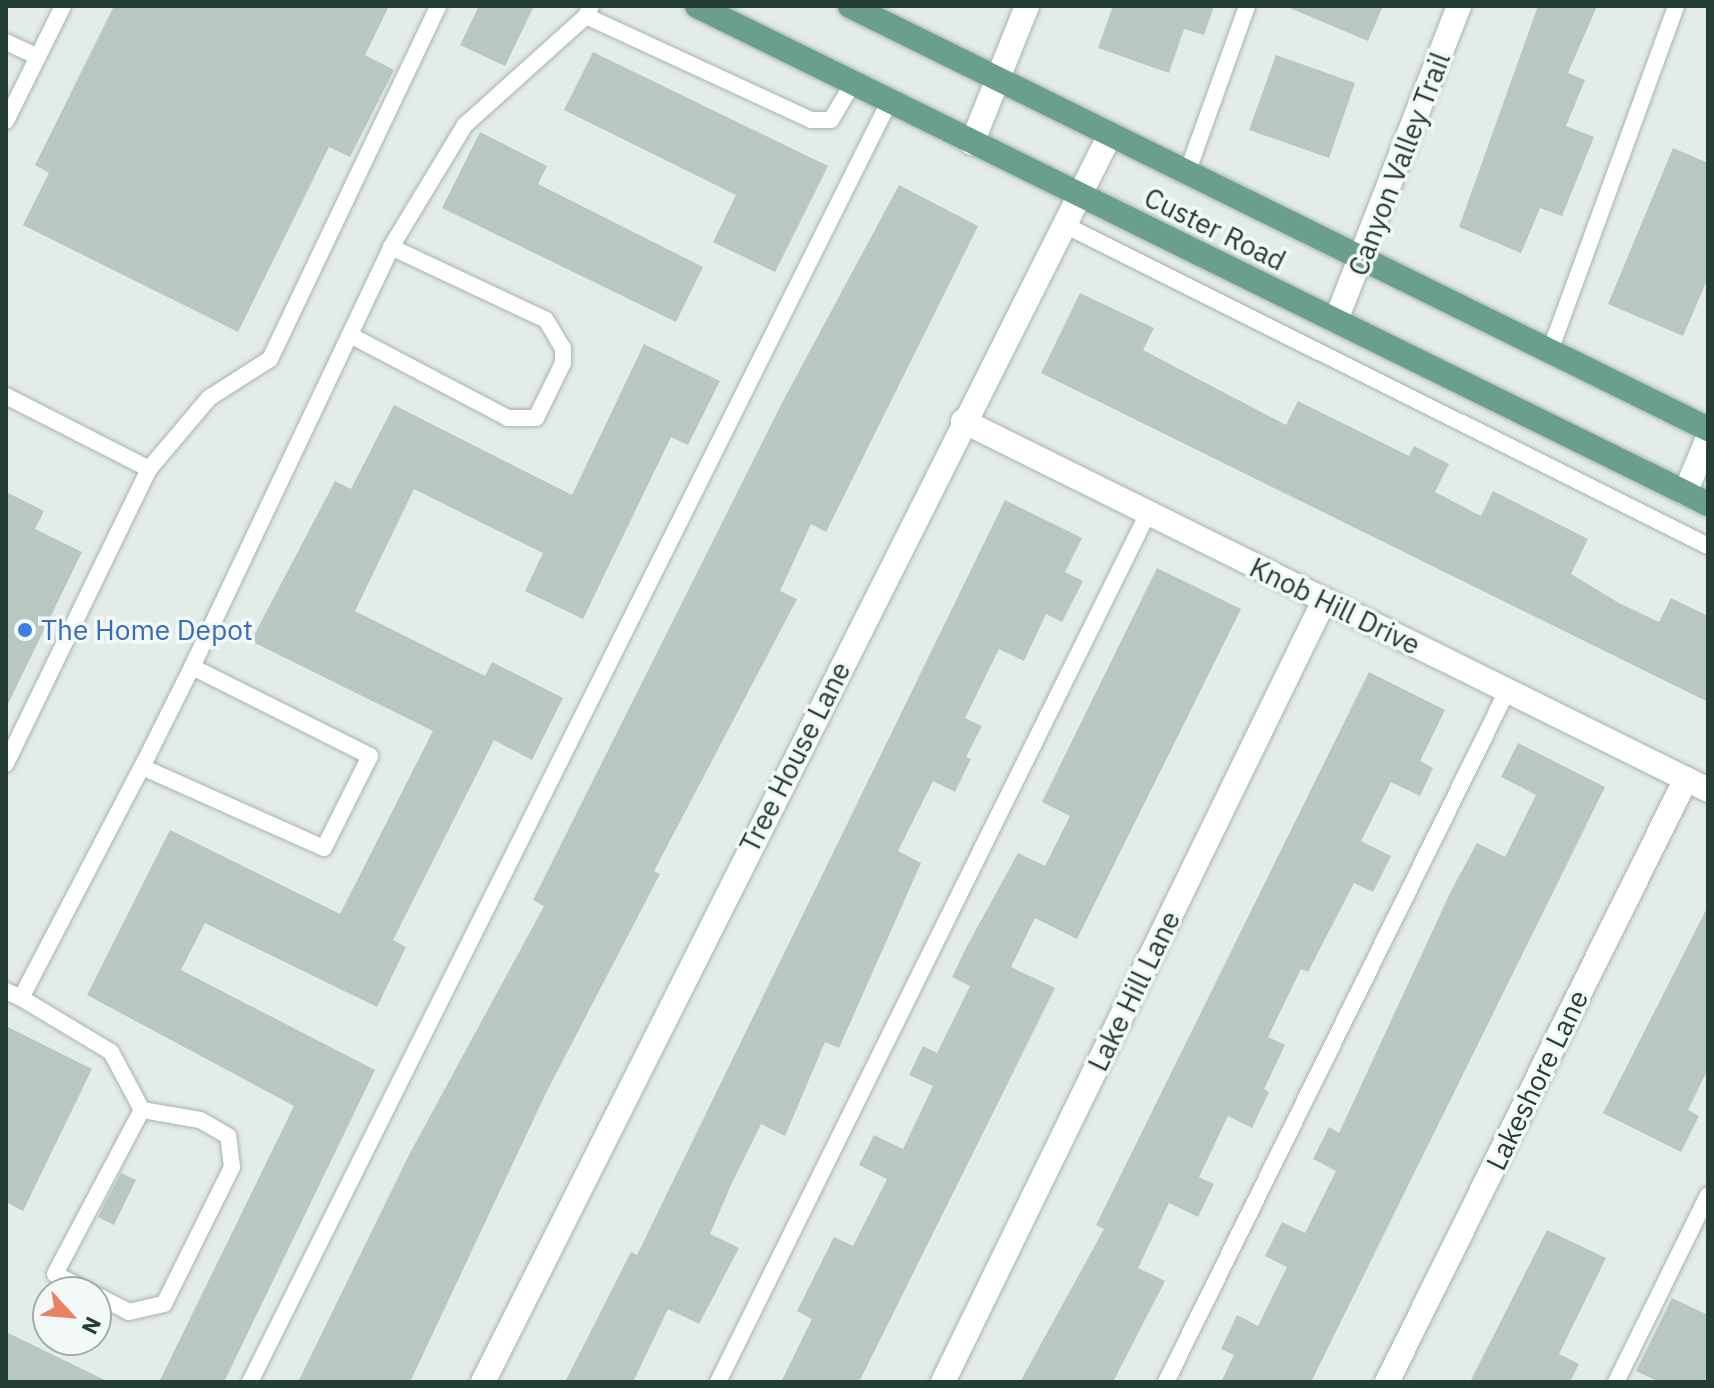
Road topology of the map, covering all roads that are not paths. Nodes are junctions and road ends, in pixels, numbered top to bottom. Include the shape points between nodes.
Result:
1 (63, 6) edge
2 (438, 6) edge
3 (697, 6) edge
4 (850, 6) edge
5 (1027, 6) edge
6 (1247, 6) edge
7 (1459, 6) edge
8 (1676, 6) edge
9 (589, 11) edge
10 (6, 42) edge
11 (38, 57) junction
12 (999, 80) junction
13 (853, 83) junction
14 (889, 102) junction
15 (6, 121) edge
16 (1110, 135) junction
17 (972, 143) junction
18 (1187, 173) junction
19 (1082, 198) junction
20 (1067, 226) junction
21 (391, 247) junction
22 (1364, 260) junction
23 (1336, 320) junction
24 (350, 335) junction
25 (1550, 351) junction
26 (6, 396) edge
27 (963, 421) junction
28 (1708, 429) edge
29 (1708, 438) edge
30 (149, 469) junction
31 (1685, 493) junction
32 (1708, 504) edge
33 (1148, 513) junction
34 (1708, 546) edge
35 (1324, 601) junction
36 (192, 667) junction
37 (1507, 691) junction
38 (6, 764) edge
39 (142, 767) junction
40 (1697, 784) edge
41 (13, 994) edge
42 (142, 1110) junction
43 (1708, 1195) edge
44 (59, 1276) edge
45 (112, 1303) edge
46 (250, 1382) edge
47 (483, 1382) edge
48 (718, 1382) edge
49 (943, 1382) edge
50 (1166, 1382) edge
51 (1387, 1382) edge
52 (1616, 1382) edge

1 - 11 lane
2 - 30 lane via 270,359 209,398
3 - 13 main road, Custer Road
4 - 12 main road, Custer Road
5 - 12 street
6 - 18 lane
7 - 22 street, Canyon Valley Trail
8 - 25 lane
9 - 13 lane via 811,120 831,120
9 - 21 lane via 465,125
10 - 11 lane
11 - 15 lane
12 - 16 main road, Custer Road
12 - 17 street
13 - 14 main road, Custer Road
14 - 17 main road, Custer Road
14 - 46 lane
16 - 18 main road, Custer Road
16 - 19 street, Tree House Lane
17 - 19 main road, Custer Road
18 - 22 main road, Custer Road
19 - 20 street, Tree House Lane
19 - 23 main road, Custer Road
20 - 27 street, Tree House Lane
20 - 34 lane
21 - 24 lane
21 - 24 lane via 546,320 563,348 563,363 536,418 508,418
22 - 23 street, Canyon Valley Trail
22 - 25 main road, Custer Road
23 - 31 main road, Custer Road
24 - 36 lane
25 - 28 main road, Custer Road
26 - 30 lane
27 - 33 street, Knob Hill Drive
27 - 47 street, Tree House Lane
29 - 31 street
30 - 38 lane
31 - 32 main road, Custer Road
33 - 35 street, Knob Hill Drive
33 - 48 lane
35 - 37 street, Knob Hill Drive
35 - 49 street, Lake Hill Lane
36 - 39 lane
36 - 39 lane via 370,756 324,848
37 - 40 street, Knob Hill Drive
37 - 50 lane
39 - 41 lane
40 - 51 street, Lakeshore Lane
41 - 42 lane via 111,1052
42 - 44 lane via 55,1274
42 - 45 lane via 200,1120 228,1136 232,1167 164,1304 129,1312
43 - 52 lane

